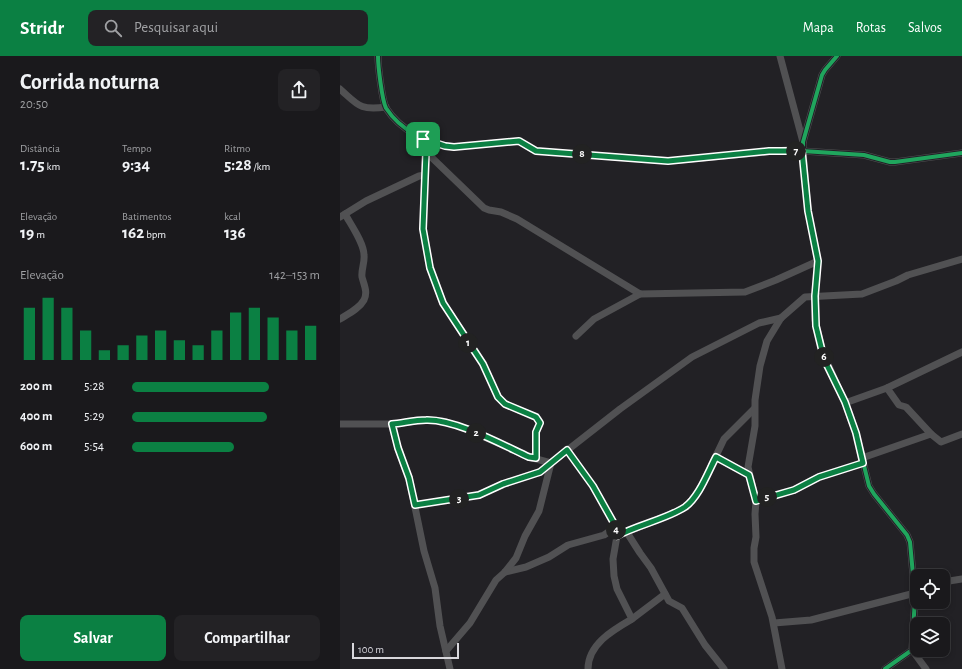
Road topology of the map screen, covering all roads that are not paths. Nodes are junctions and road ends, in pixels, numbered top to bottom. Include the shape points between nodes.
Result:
1 (378, 56) edge
2 (780, 56) edge
3 (837, 56) edge
4 (340, 89) edge
5 (386, 107) junction
6 (423, 139) junction
7 (803, 142) junction
8 (802, 151) junction
9 (426, 152) junction
10 (962, 153) edge
11 (425, 175) junction
12 (342, 216) edge
13 (962, 259) edge
14 (818, 261) junction
15 (640, 294) junction
16 (815, 296) junction
17 (781, 318) junction
18 (340, 319) edge
19 (576, 336) dead end
20 (962, 352) edge
21 (887, 388) junction
22 (845, 402) junction
23 (754, 409) junction
24 (340, 424) edge
25 (392, 424) junction
26 (931, 434) junction
27 (962, 434) edge
28 (567, 450) junction
29 (716, 457) junction
30 (536, 458) junction
31 (862, 461) junction
32 (551, 463) junction
33 (749, 475) junction
34 (756, 501) junction
35 (415, 505) junction
36 (616, 527) junction
37 (626, 531) junction
38 (617, 536) junction
39 (913, 569) edge
40 (505, 572) junction
41 (962, 579) edge
42 (950, 581) edge
43 (910, 590) edge
44 (665, 594) junction
45 (632, 619) junction
46 (774, 623) junction
47 (446, 650) junction
48 (910, 651) edge
49 (917, 657) edge
50 (450, 669) edge
51 (588, 669) edge
52 (724, 669) edge
53 (782, 669) edge
54 (885, 669) edge
55 (926, 669) edge

1 - 5 street
2 - 7 street
3 - 7 street via 822,75
4 - 5 street via 365,109
5 - 6 street via 403,126
6 - 8 street via 454,147 519,141 536,151 668,161 769,151
6 - 9 street
7 - 8 street
8 - 10 street via 864,155 890,162
8 - 14 street via 808,211
9 - 11 street
9 - 15 street via 484,208 510,215
11 - 12 street via 366,201
11 - 30 street via 423,229 430,268 443,303 483,364 498,397 505,404 539,420 536,432
12 - 18 street via 363,247 362,275 366,295 359,306
13 - 16 street via 908,275 862,294
14 - 15 street via 745,292
14 - 16 street
15 - 19 street via 594,319
16 - 17 street via 805,297
16 - 22 street via 816,326 823,353
17 - 23 street via 763,353
17 - 28 street via 759,323 692,357
20 - 21 street
21 - 22 street
21 - 26 street via 899,405 906,406
22 - 31 street
23 - 29 street via 724,439
23 - 33 street
24 - 25 street
25 - 30 street via 443,421
25 - 35 street
26 - 27 street via 941,442
26 - 31 street
28 - 32 street
28 - 36 street via 593,486
29 - 33 street
29 - 37 street via 702,485 686,507
30 - 32 street
31 - 34 street via 819,477 794,490
31 - 39 street via 872,491 909,538
32 - 35 street via 540,472 479,495
32 - 40 street via 539,511 516,558
33 - 34 street
34 - 46 street via 754,562
35 - 47 street via 424,551 435,588
36 - 38 street
36 - 40 street via 604,535 568,545 526,567
37 - 38 street
37 - 44 street via 652,568
38 - 45 street via 613,560 614,576 617,589
40 - 47 street via 496,580 470,623
41 - 42 street
43 - 46 street via 811,620
44 - 45 street
44 - 52 street via 670,601 682,608 705,645
45 - 51 street via 599,643 592,653
46 - 53 street
47 - 50 street
48 - 54 street
49 - 55 street

